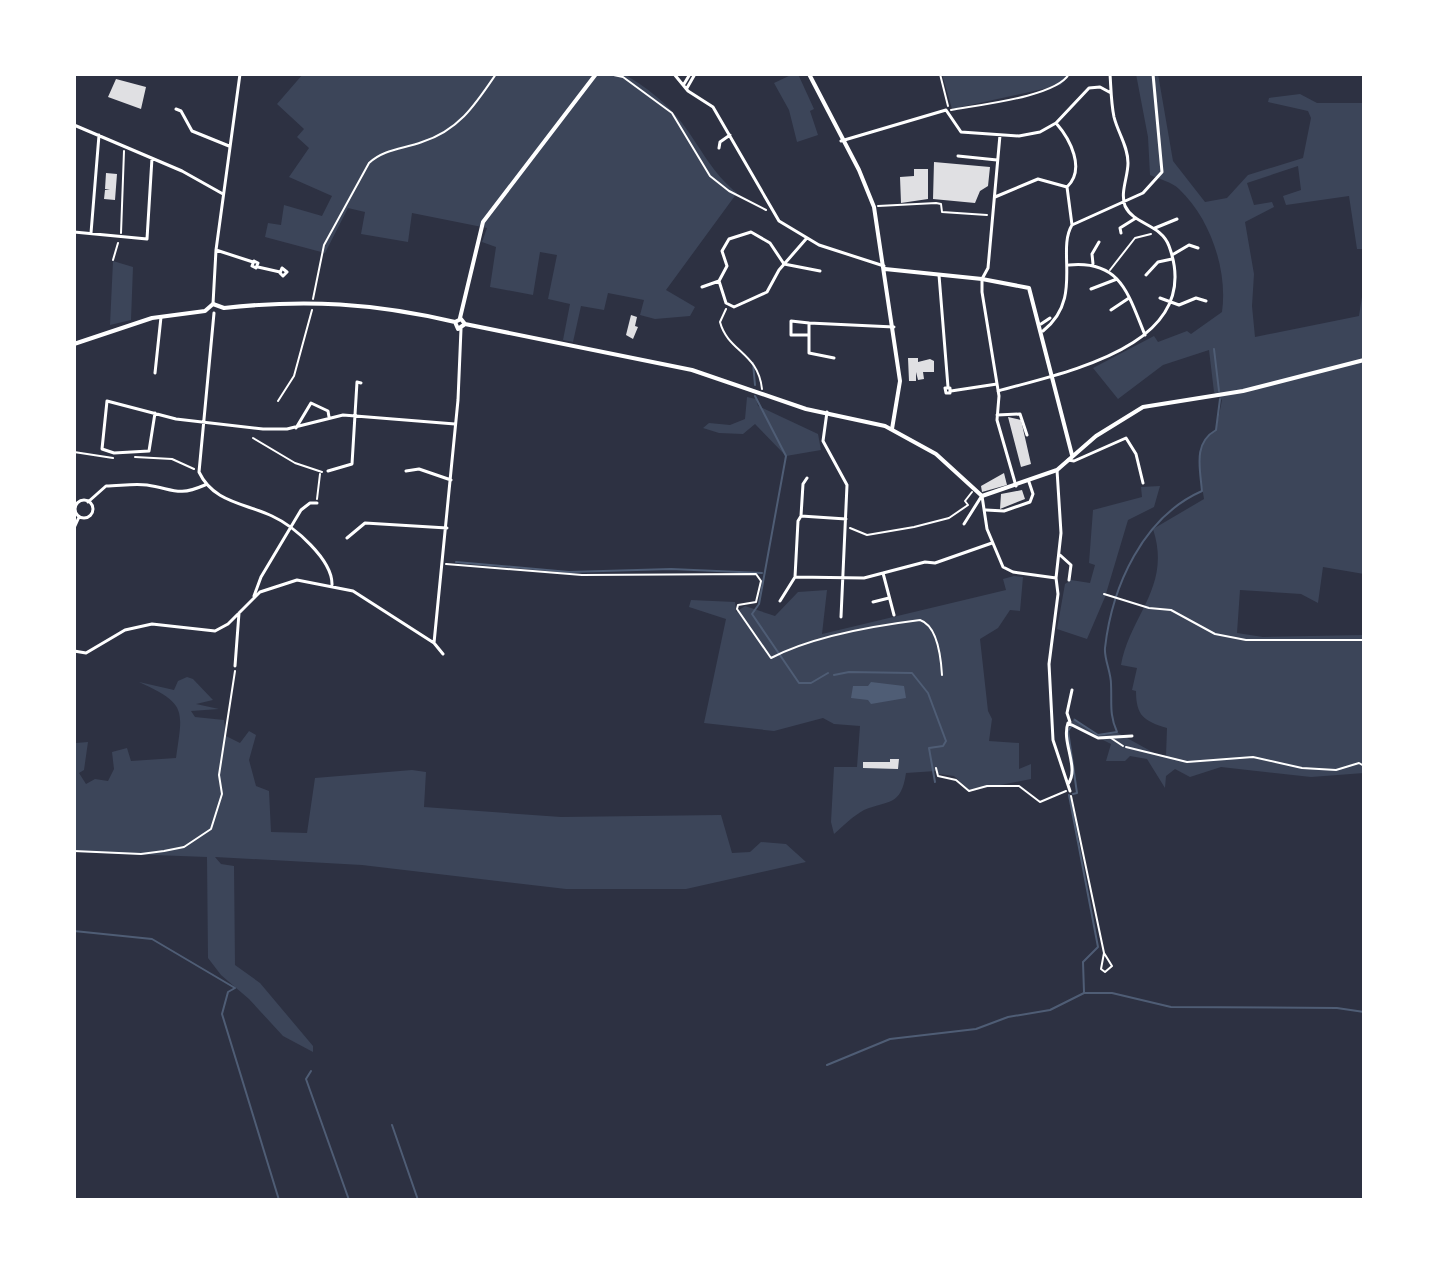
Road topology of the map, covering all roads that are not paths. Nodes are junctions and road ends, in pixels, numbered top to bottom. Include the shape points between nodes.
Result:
1 (240, 74) edge
2 (596, 74) edge
3 (674, 74) edge
4 (693, 74) edge
5 (809, 74) edge
6 (1110, 74) edge
7 (1153, 74) edge
8 (685, 86) junction
9 (1111, 93) junction
10 (176, 109) dead end
11 (1056, 123) junction
12 (74, 125) edge
13 (99, 135) junction
14 (730, 135) junction
15 (1000, 135) junction
16 (841, 141) junction
17 (229, 146) junction
18 (719, 148) dead end
19 (958, 156) dead end
20 (152, 158) junction
21 (997, 160) junction
22 (1067, 187) junction
23 (223, 194) junction
24 (995, 197) junction
25 (1124, 201) junction
26 (1136, 218) junction
27 (1177, 219) dead end
28 (1072, 225) junction
29 (1156, 228) junction
30 (74, 232) edge
31 (91, 233) junction
32 (1121, 233) dead end
33 (806, 239) junction
34 (1099, 242) dead end
35 (1198, 248) dead end
36 (216, 250) junction
37 (1172, 257) junction
38 (784, 264) junction
39 (1093, 264) junction
40 (1068, 265) junction
41 (884, 267) junction
42 (820, 271) dead end
43 (294, 273) dead end
44 (939, 275) junction
45 (1146, 275) dead end
46 (982, 279) junction
47 (1117, 279) junction
48 (719, 281) junction
49 (702, 287) dead end
50 (1091, 289) dead end
51 (1129, 298) junction
52 (1160, 298) dead end
53 (1206, 301) dead end
54 (1172, 302) junction
55 (214, 309) junction
56 (1111, 310) dead end
57 (161, 316) junction
58 (1053, 316) junction
59 (457, 320) junction
60 (809, 323) junction
61 (465, 324) junction
62 (1041, 324) junction
63 (894, 327) junction
64 (461, 329) junction
65 (1043, 331) junction
66 (809, 335) junction
67 (1145, 335) junction
68 (74, 344) edge
69 (834, 358) dead end
70 (1364, 360) edge
71 (1070, 363) dead end
72 (1074, 369) junction
73 (155, 373) dead end
74 (1053, 376) junction
75 (361, 383) dead end
76 (997, 384) junction
77 (998, 391) junction
78 (827, 412) junction
79 (155, 413) junction
80 (353, 414) junction
81 (997, 415) junction
82 (329, 417) junction
83 (201, 422) junction
84 (455, 424) junction
85 (296, 428) junction
86 (892, 429) junction
87 (1027, 435) dead end
88 (1070, 458) junction
89 (1057, 470) junction
90 (328, 471) road end
91 (406, 471) dead end
92 (807, 478) dead end
93 (451, 480) junction
94 (1029, 482) junction
95 (1143, 483) dead end
96 (205, 485) junction
97 (1016, 486) junction
98 (982, 496) junction
99 (88, 502) junction
100 (317, 503) road end
101 (986, 510) junction
102 (801, 516) junction
103 (80, 517) junction
104 (846, 519) junction
105 (964, 524) dead end
106 (289, 527) junction
107 (74, 528) edge
108 (447, 528) junction
109 (347, 538) dead end
110 (992, 543) junction
111 (1060, 555) junction
112 (883, 573) junction
113 (795, 577) junction
114 (1056, 578) junction
115 (843, 579) junction
116 (1069, 580) dead end
117 (332, 585) junction
118 (254, 596) junction
119 (889, 598) junction
120 (780, 601) dead end
121 (873, 602) dead end
122 (239, 613) junction
123 (894, 615) dead end
124 (841, 617) dead end
125 (434, 643) junction
126 (74, 651) edge
127 (443, 654) dead end
128 (235, 666) road end
129 (1072, 690) dead end
130 (1070, 722) junction
131 (1132, 736) dead end
132 (1110, 738) junction
133 (1123, 746) road end

1 - 17 street
2 - 59 main road via 483,222
3 - 8 street
4 - 8 street
5 - 16 main road
6 - 9 street
7 - 25 street via 1162,172 1149,189
8 - 14 street via 713,107
9 - 11 street via 1085,89
9 - 25 street via 1128,156
10 - 17 street via 192,131
11 - 15 street via 1026,136
11 - 22 street via 1074,155 1074,176
12 - 13 street
13 - 20 street
13 - 31 street
14 - 18 street
14 - 33 street via 773,213
15 - 16 street via 961,132 949,111
15 - 21 street
16 - 41 main road via 874,207
17 - 23 street
19 - 21 street
20 - 23 street
20 - 31 street via 147,239
21 - 24 street
22 - 24 street via 1038,179
22 - 28 street
23 - 36 street
24 - 46 street via 988,268
25 - 26 street
25 - 28 street
26 - 29 street
26 - 32 street via 1120,228
27 - 29 street
28 - 40 street
29 - 37 street
30 - 31 street
33 - 38 street
33 - 41 street
34 - 39 street
35 - 37 street via 1189,245
36 - 43 street via 258,262 258,267
36 - 55 street
37 - 45 street
37 - 54 street
38 - 42 street
38 - 48 street via 763,296 734,307
38 - 48 street via 770,243 751,232 729,239 722,251 727,266
39 - 40 street
39 - 47 street
40 - 58 street via 1068,284
41 - 44 main road
41 - 63 main road
44 - 46 main road
44 - 76 street via 949,389
46 - 62 main road via 1029,288
46 - 76 street
47 - 50 street
47 - 51 street
48 - 49 street
51 - 56 street
51 - 67 street
52 - 54 street
53 - 54 street via 1199,297
54 - 67 street
55 - 57 main road
55 - 59 main road via 313,301
55 - 83 street
57 - 68 main road
57 - 73 street
58 - 62 street
58 - 65 street
59 - 61 main road
59 - 64 main road
60 - 63 street
60 - 66 street
60 - 66 street via 791,321 791,335
61 - 64 main road
61 - 78 main road via 692,370
62 - 65 main road
63 - 86 main road via 900,381
64 - 84 street
65 - 74 main road
66 - 69 street via 809,353
67 - 72 street
70 - 88 main road via 1243,391 1143,407
71 - 72 street
72 - 74 street
74 - 77 street
74 - 88 main road
75 - 80 street via 357,382
76 - 77 street
77 - 81 street
78 - 86 main road
78 - 104 street via 823,441 847,485
79 - 79 street via 149,451 102,449 107,401
79 - 83 street
80 - 82 street
80 - 84 street
80 - 90 street via 352,464
81 - 87 street via 1020,414
81 - 97 street
82 - 85 street
82 - 85 street via 328,411 311,403
83 - 85 street
83 - 96 street via 199,472
84 - 93 street
86 - 98 main road via 941,457
88 - 89 main road
88 - 95 street via 1074,461 1126,438
89 - 94 main road
89 - 111 street
91 - 93 street via 419,469
92 - 102 street
93 - 108 street
94 - 97 main road
94 - 101 street via 1030,502 1004,511
96 - 99 street via 186,493 148,485 106,486
96 - 106 street
97 - 98 main road
98 - 101 street
98 - 105 street
99 - 103 street via 92,513
99 - 103 street via 76,506
100 - 106 street via 301,510
101 - 110 street
102 - 104 street
102 - 113 street
103 - 107 street
104 - 115 street
106 - 117 street via 322,558
106 - 118 street
108 - 109 street via 365,523
108 - 125 street
110 - 112 street via 935,563
110 - 114 street via 1006,570
111 - 114 street
111 - 116 street via 1071,565
112 - 115 street
112 - 119 street
113 - 115 street
113 - 120 street
114 - 130 street via 1051,713 1053,740 1069,788 1073,777 1065,731
115 - 124 street
117 - 118 street via 291,581
117 - 125 street via 353,591
118 - 122 street
119 - 121 street
119 - 123 street
122 - 126 street via 215,631 152,624 125,630 86,653
122 - 128 street
125 - 127 street
129 - 130 street
130 - 132 street via 1098,738
131 - 132 street
132 - 133 lane

